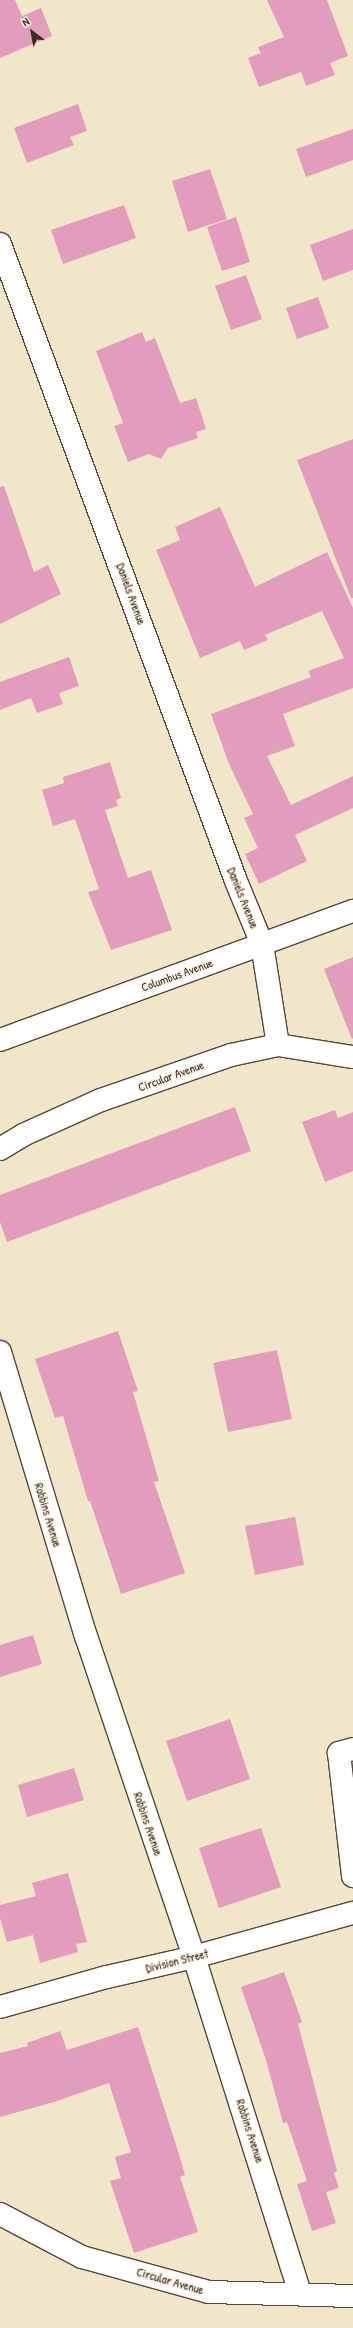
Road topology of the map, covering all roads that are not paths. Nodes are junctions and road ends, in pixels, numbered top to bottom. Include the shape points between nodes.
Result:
1 (0, 244) edge
2 (353, 911) edge
3 (262, 944) junction
4 (0, 1040) edge
5 (278, 1045) junction
6 (353, 1057) edge
7 (0, 1149) edge
8 (0, 1352) edge
9 (353, 1750) edge
10 (353, 1876) edge
11 (353, 1913) edge
12 (194, 1957) junction
13 (0, 2007) edge
14 (0, 2214) edge
15 (300, 2294) junction
16 (353, 2296) edge

1 - 3 street, Daniels Avenue
2 - 3 street, Columbus Avenue
3 - 4 street, Columbus Avenue
3 - 5 street, Daniels Avenue
5 - 6 street, Circular Avenue
5 - 7 street, Circular Avenue via 231,1055 101,1100 23,1135
8 - 12 street, Robbins Avenue via 86,1636
9 - 10 street via 339,1753
11 - 12 street, Division Street
12 - 13 street, Division Street via 108,1977
12 - 15 street, Robbins Avenue
14 - 15 street, Circular Avenue via 82,2257 210,2292
15 - 16 street, Circular Avenue

